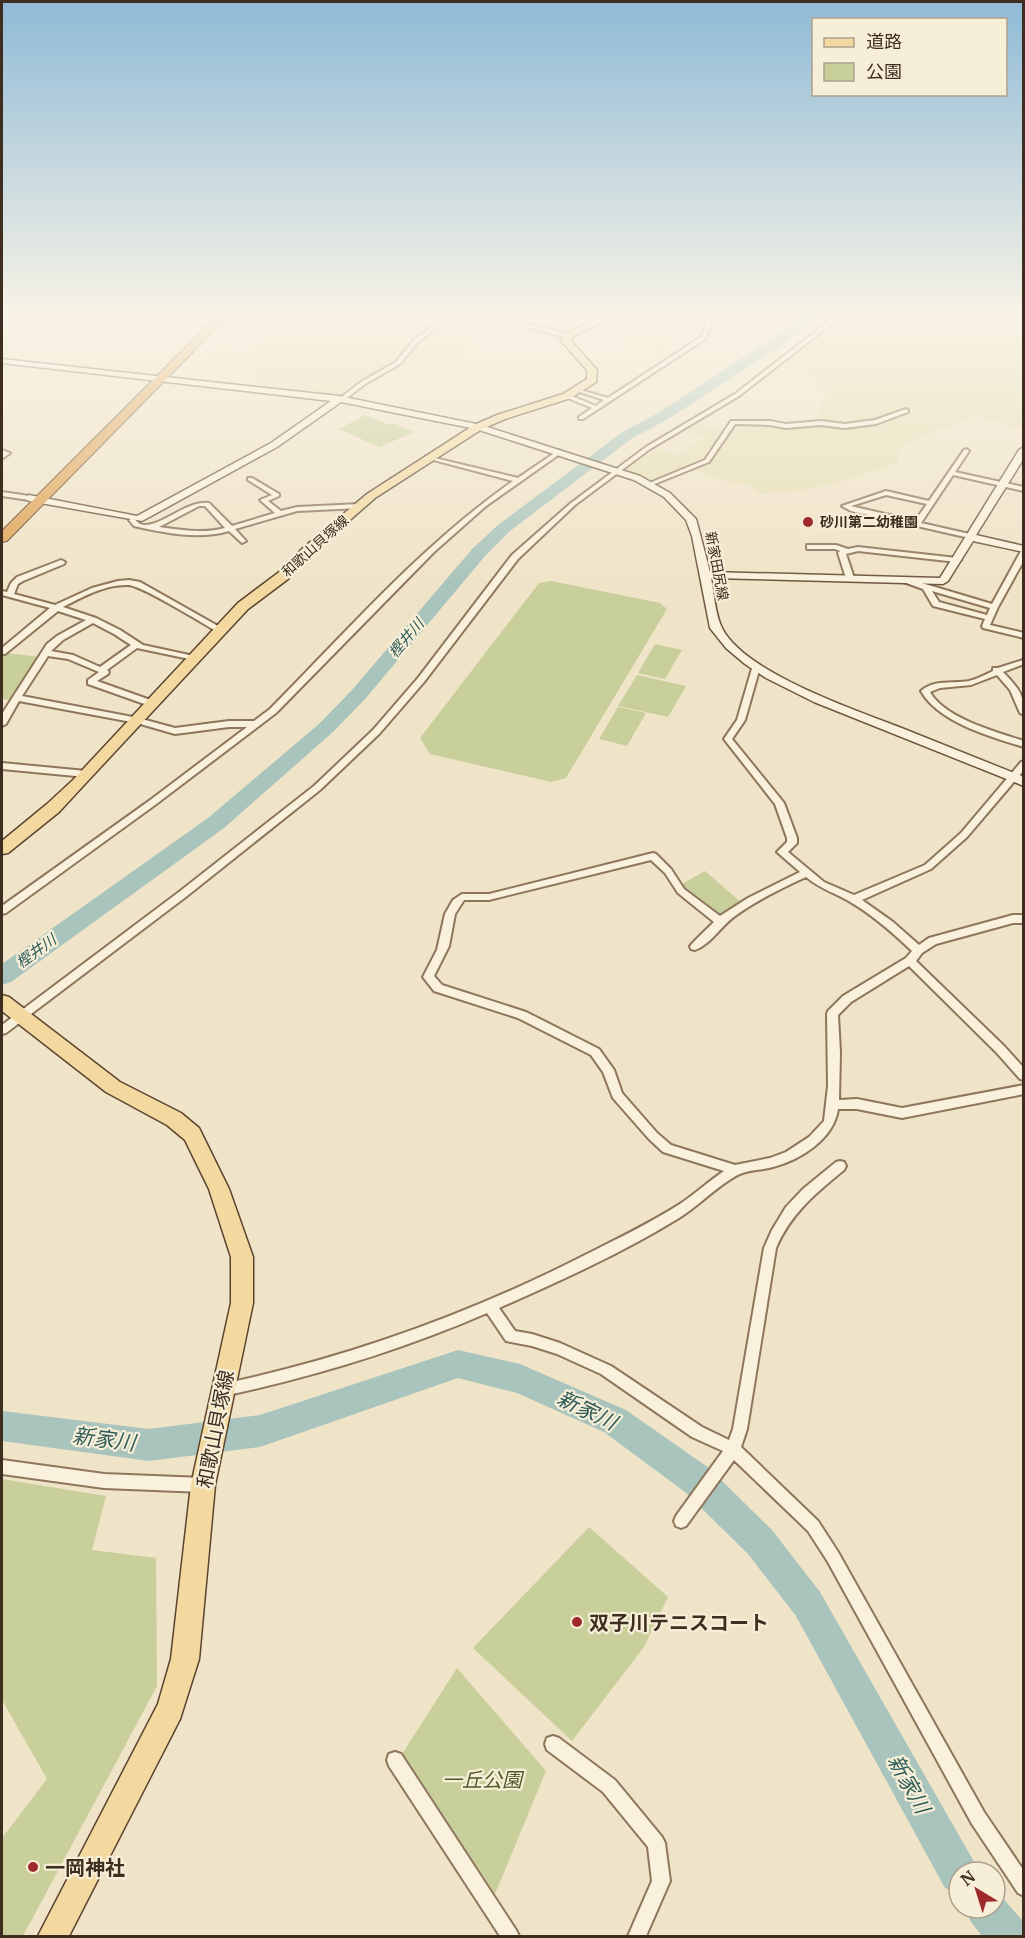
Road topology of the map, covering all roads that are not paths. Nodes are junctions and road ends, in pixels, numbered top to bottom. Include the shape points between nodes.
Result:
1 (131, 402) edge
2 (336, 402) edge
3 (352, 402) edge
4 (545, 402) edge
5 (588, 402) edge
6 (605, 402) edge
7 (723, 402) edge
8 (597, 408) junction
9 (906, 411) dead end
10 (581, 418) dead end
11 (478, 427) junction
12 (1023, 450) edge
13 (966, 451) dead end
14 (2, 452) edge
15 (560, 452) junction
16 (2, 457) edge
17 (428, 457) junction
18 (617, 471) junction
19 (951, 473) junction
20 (250, 479) dead end
21 (517, 480) junction
22 (650, 484) junction
23 (1002, 485) junction
24 (1023, 489) edge
25 (2, 494) edge
26 (34, 499) junction
27 (931, 503) junction
28 (360, 506) junction
29 (280, 514) junction
30 (132, 520) junction
31 (2, 524) edge
32 (917, 524) junction
33 (154, 527) junction
34 (230, 529) junction
35 (971, 537) junction
36 (2, 538) edge
37 (242, 541) dead end
38 (810, 546) dead end
39 (1023, 549) edge
40 (845, 551) junction
41 (1023, 553) edge
42 (957, 561) junction
43 (62, 562) dead end
44 (705, 575) junction
45 (850, 578) junction
46 (899, 579) junction
47 (941, 586) junction
48 (926, 587) junction
49 (6, 594) edge
50 (994, 607) junction
51 (55, 609) junction
52 (990, 618) junction
53 (93, 620) junction
54 (221, 630) junction
55 (1023, 636) edge
56 (136, 645) junction
57 (2, 652) edge
58 (46, 653) junction
59 (194, 658) junction
60 (1023, 662) edge
61 (756, 667) junction
62 (101, 670) junction
63 (996, 670) junction
64 (15, 700) junction
65 (2, 702) edge
66 (153, 704) junction
67 (1023, 713) edge
68 (138, 721) junction
69 (2, 724) edge
70 (256, 724) junction
71 (1023, 744) edge
72 (1023, 764) edge
73 (2, 766) edge
74 (86, 774) junction
75 (1019, 780) edge
76 (2, 849) edge
77 (807, 873) junction
78 (854, 899) junction
79 (2, 911) edge
80 (1023, 919) edge
81 (720, 921) junction
82 (695, 946) dead end
83 (918, 950) junction
84 (910, 961) junction
85 (13, 1011) edge
86 (2, 1030) edge
87 (1023, 1076) edge
88 (1023, 1089) edge
89 (833, 1105) junction
90 (840, 1166) dead end
91 (737, 1170) junction
92 (489, 1305) junction
93 (222, 1394) junction
94 (734, 1449) junction
95 (2, 1467) edge
96 (205, 1476) junction
97 (681, 1521) dead end
98 (554, 1744) dead end
99 (395, 1760) dead end
100 (1023, 1887) edge
101 (53, 1936) edge
102 (510, 1936) edge
103 (637, 1936) edge

1 - 26 highway
2 - 30 main road via 274,445
3 - 11 main road, 新家田尻線
4 - 11 main road, 和歌山貝塚線
5 - 8 street
6 - 8 street
7 - 18 street
8 - 10 street
9 - 22 street via 876,422 844,426 734,422 707,461
11 - 15 main road, 新家田尻線
11 - 17 main road, 和歌山貝塚線
12 - 23 main road
13 - 19 street
14 - 16 street via 7,453
15 - 18 main road, 新家田尻線
15 - 21 street
17 - 21 street
17 - 28 main road, 和歌山貝塚線
18 - 22 main road, 新家田尻線
18 - 85 street via 573,504 515,557 421,680 376,732 317,788 183,894
19 - 23 street
19 - 27 street
20 - 29 street via 277,495 263,500
21 - 70 street via 431,550 295,691
22 - 44 main road, 新家田尻線 via 675,501 691,519
23 - 24 street
23 - 35 main road
25 - 26 street
26 - 30 main road
26 - 31 highway
26 - 36 highway
27 - 32 street
27 - 32 street via 886,493 845,506
28 - 29 street via 297,509
28 - 54 main road, 和歌山貝塚線 via 283,576 243,606
29 - 34 street
30 - 33 street via 136,525
32 - 35 street
33 - 34 street via 192,534
33 - 34 street via 198,504 207,504
34 - 37 street
35 - 39 main road
35 - 42 main road
38 - 40 street
40 - 42 street via 858,549
40 - 45 street via 842,553
41 - 50 street
42 - 47 main road
43 - 49 street via 20,579
44 - 45 main road
44 - 61 main road, 新家田尻線 via 716,628 732,648
45 - 46 main road
46 - 47 main road
46 - 48 street
47 - 48 street
47 - 50 street
48 - 52 street via 936,604
49 - 51 street
50 - 52 street
51 - 53 street
51 - 54 street via 102,587 130,582
51 - 57 street
52 - 55 street via 986,626
53 - 56 street
53 - 58 street via 60,638
54 - 59 main road, 和歌山貝塚線
56 - 59 street
56 - 62 street
58 - 62 street via 70,657
58 - 64 street
59 - 66 main road, 和歌山貝塚線
60 - 63 street
61 - 75 main road, 新家田尻線 via 832,704
61 - 77 street via 741,720 728,739 779,803 792,837 792,843 782,852
62 - 66 street via 105,672 92,681
63 - 67 street via 1019,697
63 - 71 street via 970,683 927,689 926,696 965,722
64 - 65 street
64 - 68 street
64 - 69 street
66 - 68 main road, 和歌山貝塚線
68 - 70 street via 175,731
68 - 74 main road, 和歌山貝塚線
70 - 79 street
72 - 75 street
73 - 74 street
74 - 76 main road, 和歌山貝塚線
75 - 78 street via 928,867
77 - 78 street via 829,889
77 - 81 street via 768,891
78 - 83 street
80 - 83 street via 933,941
81 - 82 street via 708,938
81 - 91 street via 681,891 654,856 489,897 462,897 450,912 444,946 428,976 438,988 522,1015 595,1052 608,1070 616,1095 667,1149
83 - 84 street
84 - 87 street
84 - 89 street via 848,999 832,1014
85 - 86 street
85 - 93 main road, 和歌山貝塚線 via 113,1087 183,1126 207,1161 242,1257 242,1303
88 - 89 street via 902,1113 857,1104
89 - 91 street via 829,1121 795,1152 776,1162
90 - 94 street via 791,1207 770,1248
91 - 92 street via 684,1208 620,1244
92 - 93 street via 355,1356
92 - 94 street via 510,1337 560,1349 606,1370 697,1432
93 - 96 main road, 和歌山貝塚線
94 - 97 street
94 - 100 street via 813,1526 978,1818
95 - 96 street via 104,1481
96 - 101 main road, 和歌山貝塚線 via 185,1659 170,1709
98 - 103 street via 609,1786 656,1843 661,1881
99 - 102 street

